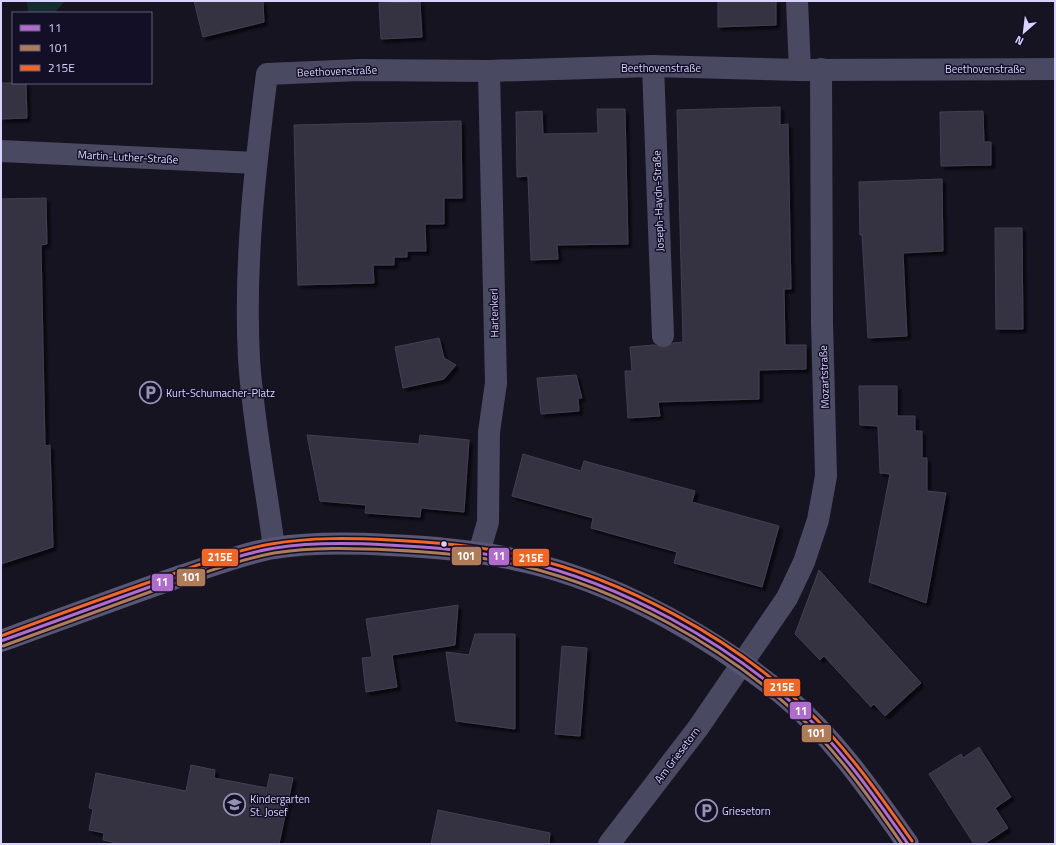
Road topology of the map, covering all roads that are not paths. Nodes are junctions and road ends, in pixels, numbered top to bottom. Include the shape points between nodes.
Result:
1 (797, 1) edge
2 (653, 66) junction
3 (1055, 69) edge
4 (800, 70) junction
5 (821, 70) junction
6 (489, 71) junction
7 (1, 151) edge
8 (256, 163) junction
9 (663, 336) dead end
10 (274, 548) junction
11 (479, 554) junction
12 (1, 640) edge
13 (742, 664) junction
14 (609, 844) edge
15 (908, 844) edge

1 - 4 street
2 - 4 street, Beethovenstraße
2 - 6 street, Beethovenstraße
2 - 9 street, Joseph-Haydn-Straße
3 - 5 street, Beethovenstraße
4 - 5 street, Beethovenstraße
5 - 13 street, Mozartstraße via 822,322 826,476 804,562 787,598
6 - 8 street, Beethovenstraße via 360,70 267,74
6 - 11 street, Hartenkerl via 496,383 489,432 488,522
7 - 8 street, Martin-Luther-Straße
8 - 10 street via 249,273 249,358
10 - 11 main road via 340,543 421,546
10 - 12 main road via 96,605
11 - 13 main road via 541,566 596,584 631,599 691,631
13 - 14 street, Am Griesetorn via 698,728
13 - 15 main road via 783,695 832,743

